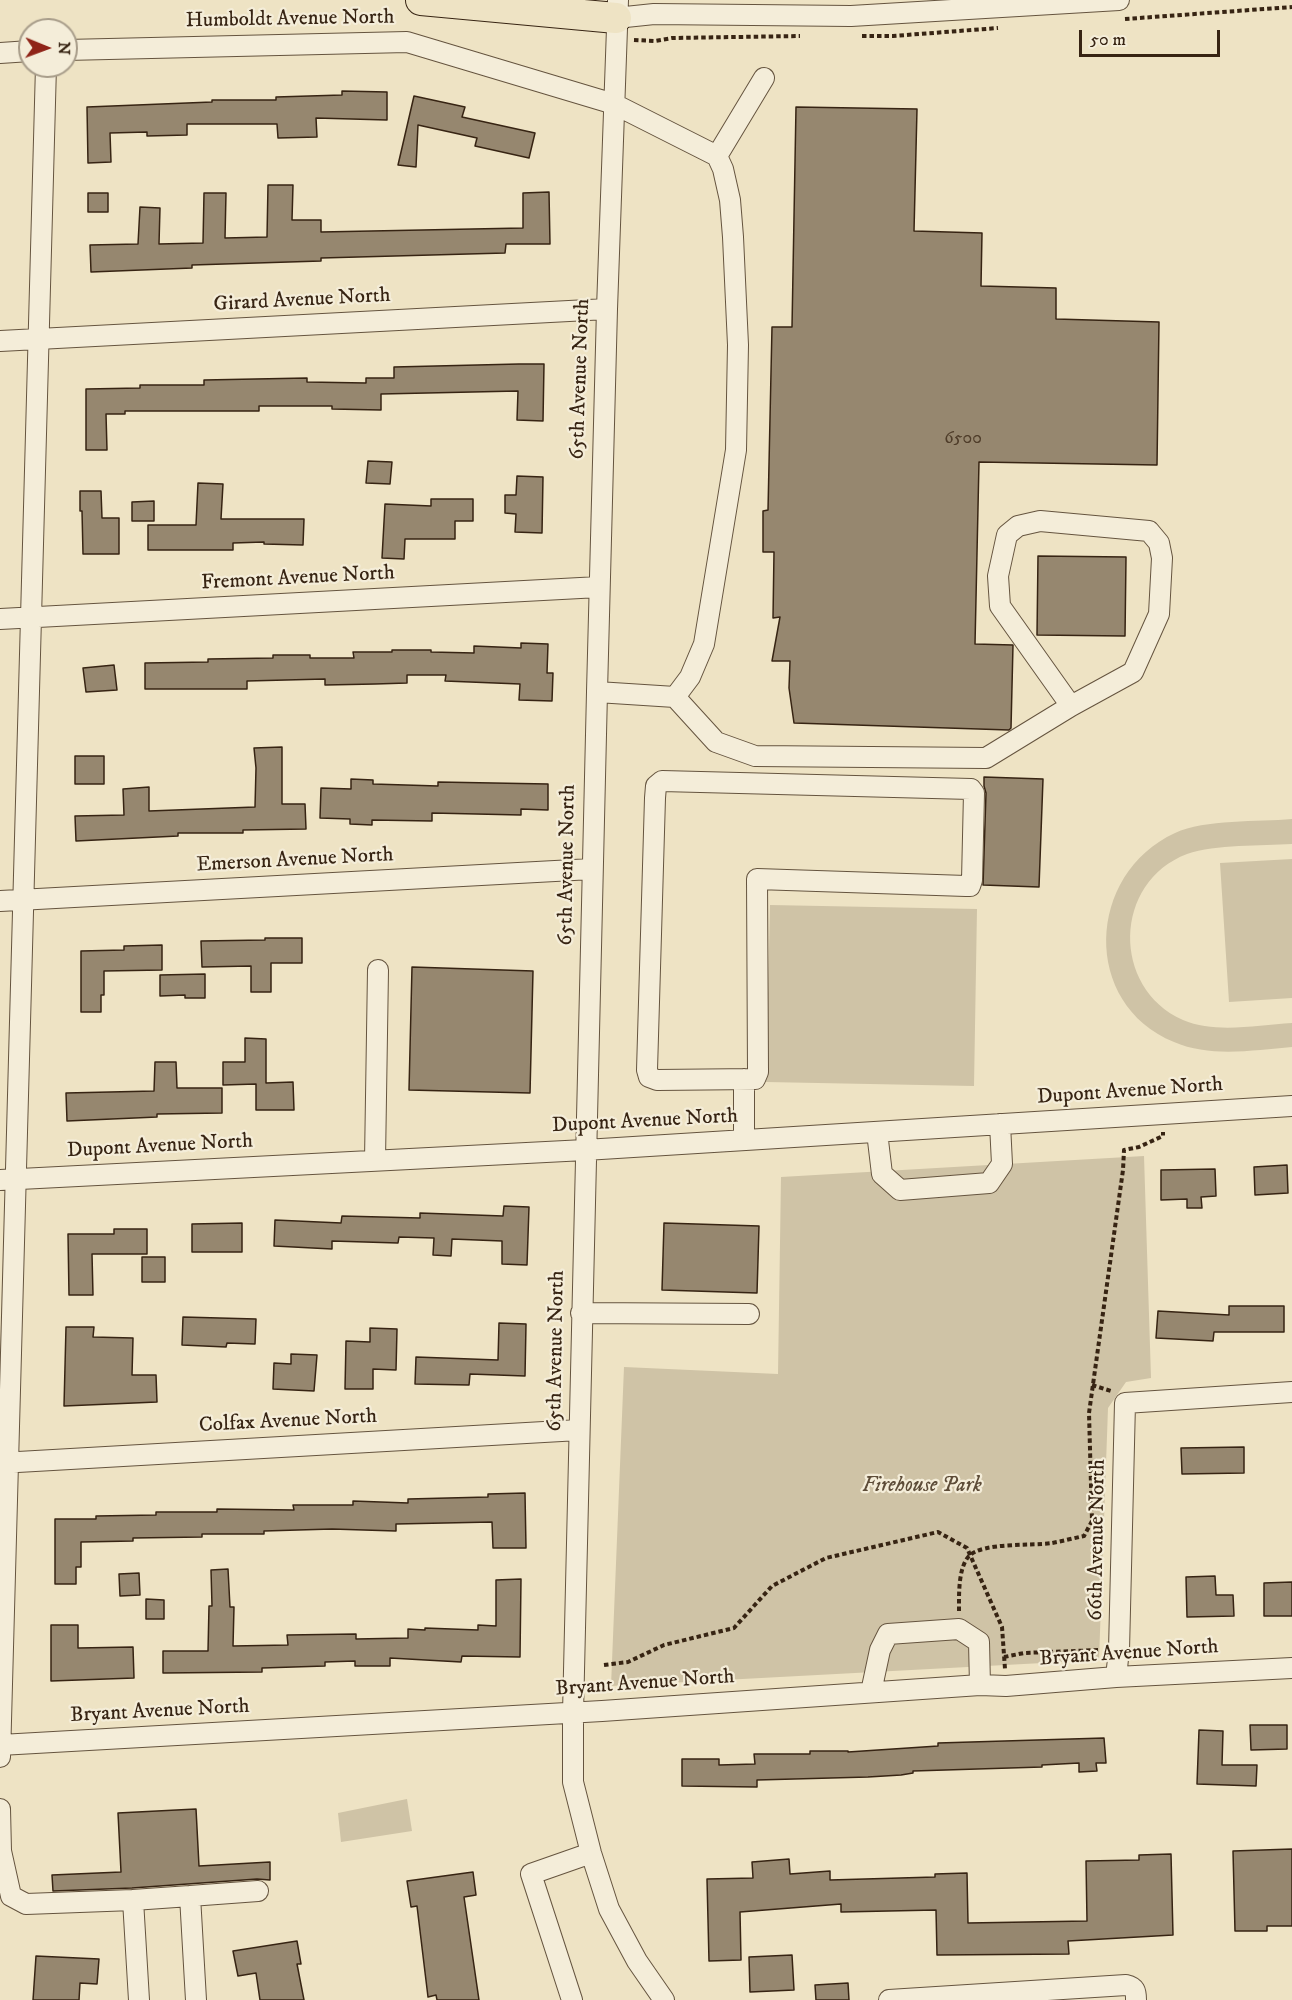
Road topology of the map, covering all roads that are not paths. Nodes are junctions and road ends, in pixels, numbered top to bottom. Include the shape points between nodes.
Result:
1 (421, 0) edge
2 (1119, 0) edge
3 (806, 8) edge
4 (851, 8) edge
5 (617, 9) edge
6 (78, 50) edge
7 (18, 52) edge
8 (0, 53) edge
9 (46, 78) edge
10 (765, 78) dead end
11 (614, 104) junction
12 (717, 156) junction
13 (607, 309) junction
14 (38, 339) junction
15 (0, 340) edge
16 (599, 587) junction
17 (30, 617) junction
18 (0, 619) edge
19 (597, 692) junction
20 (675, 697) junction
21 (1071, 706) junction
22 (592, 869) junction
23 (23, 900) junction
24 (0, 901) edge
25 (378, 970) dead end
26 (744, 1079) junction
27 (1292, 1106) edge
28 (1000, 1124) junction
29 (877, 1132) junction
30 (744, 1140) junction
31 (585, 1150) junction
32 (375, 1160) junction
33 (8, 1179) edge
34 (581, 1313) junction
35 (748, 1314) dead end
36 (1292, 1392) edge
37 (579, 1430) junction
38 (4, 1463) edge
39 (1292, 1668) edge
40 (1116, 1677) junction
41 (980, 1685) junction
42 (871, 1692) junction
43 (573, 1713) junction
44 (0, 1745) edge
45 (0, 1757) edge
46 (0, 1809) edge
47 (0, 1837) edge
48 (591, 1853) junction
49 (258, 1891) dead end
50 (190, 1896) junction
51 (133, 1900) junction
52 (139, 2000) edge
53 (196, 2000) edge
54 (572, 2000) edge
55 (664, 2000) edge
56 (889, 2000) edge
57 (1136, 2000) edge

1 - 5 highway
2 - 4 street
3 - 4 street
3 - 5 street via 654,14
5 - 11 street, 65th Avenue North
6 - 11 street, Humboldt Avenue North via 407,42
7 - 8 street
9 - 14 street
10 - 12 street
11 - 12 street, Humboldt Avenue North
11 - 13 street, 65th Avenue North
12 - 20 street via 730,200 733,237 738,345 736,450 704,645 690,677
13 - 14 street, Girard Avenue North
13 - 16 street, 65th Avenue North
14 - 15 street, Girard Avenue North
14 - 17 street
16 - 17 street, Fremont Avenue North
16 - 19 street, 65th Avenue North
17 - 18 street, Fremont Avenue North
17 - 23 street
19 - 20 street
19 - 22 street, 65th Avenue North
20 - 21 street via 716,741 756,756 986,758
21 - 21 street via 1133,672 1152,634 1159,614 1162,558 1159,543 1149,531 1040,521 1018,526 1007,535 998,576 1000,606
22 - 23 street, Emerson Avenue North
22 - 31 street, 65th Avenue North
23 - 24 street, Emerson Avenue North
23 - 33 street
25 - 32 street
26 - 26 street via 755,1078 758,1072 757,879 970,886 973,791 662,781 656,786 647,1070 657,1080
26 - 30 street
27 - 28 street, Dupont Avenue North
28 - 29 street, Dupont Avenue North
28 - 29 street via 1002,1164 989,1183 900,1190 882,1174
29 - 30 street, Dupont Avenue North
30 - 31 street, Dupont Avenue North
31 - 32 street, Dupont Avenue North
31 - 34 street, 65th Avenue North
32 - 33 street, Dupont Avenue North
33 - 38 street
34 - 35 street
34 - 37 street, 65th Avenue North
36 - 40 street, 66th Avenue North via 1125,1403
37 - 38 street, Colfax Avenue North
37 - 43 street, 65th Avenue North
38 - 44 street
39 - 40 street, Bryant Avenue North
40 - 41 street, Bryant Avenue North
41 - 42 street, Bryant Avenue North
41 - 42 street via 979,1642 959,1629 888,1634 880,1650
42 - 43 street, Bryant Avenue North
43 - 44 street, Bryant Avenue North
43 - 48 street via 573,1782
44 - 45 street
46 - 47 street
47 - 51 street via 11,1896 26,1904
48 - 54 street via 531,1874
48 - 55 street via 609,1909
49 - 50 street
50 - 51 street
50 - 53 street
51 - 52 street
56 - 57 street via 1126,1985 1136,1990

